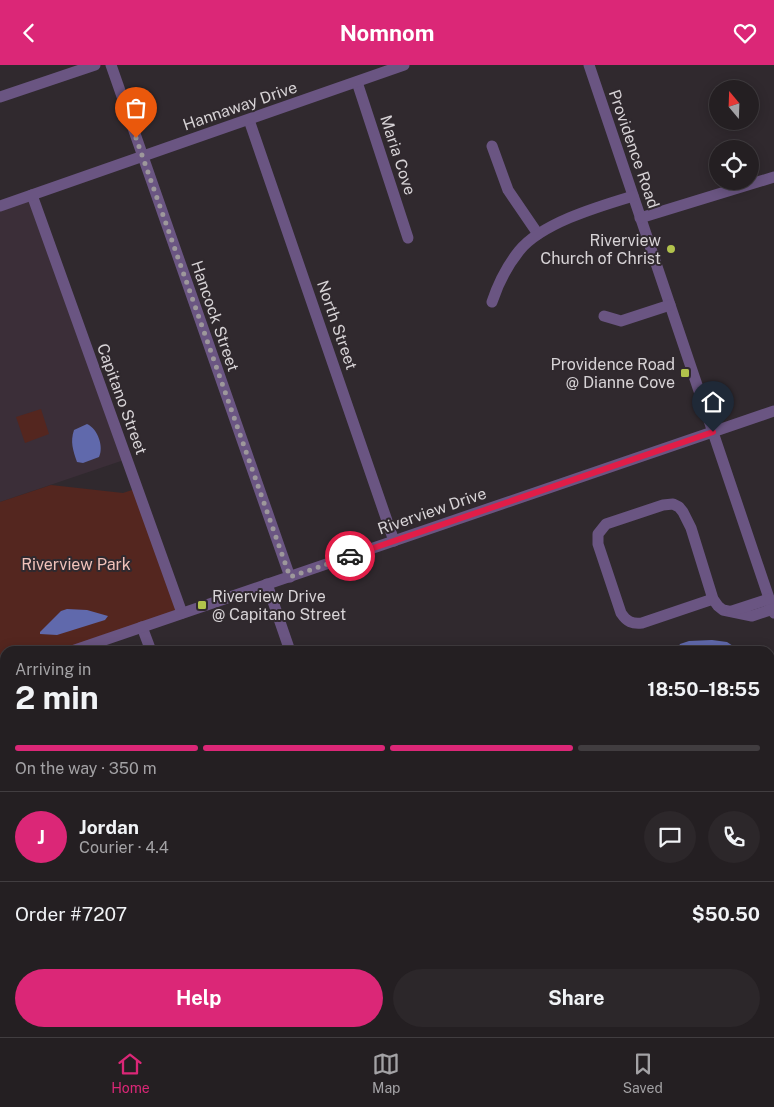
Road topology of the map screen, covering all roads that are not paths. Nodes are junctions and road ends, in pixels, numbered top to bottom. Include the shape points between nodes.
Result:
1 (95, 65) edge
2 (111, 65) edge
3 (404, 65) edge
4 (589, 65) edge
5 (357, 82) junction
6 (0, 97) edge
7 (248, 120) junction
8 (492, 146) dead end
9 (143, 157) junction
10 (774, 177) edge
11 (32, 195) junction
12 (633, 196) junction
13 (0, 206) edge
14 (640, 218) junction
15 (538, 234) junction
16 (408, 238) dead end
17 (492, 302) dead end
18 (670, 305) junction
19 (604, 317) dead end
20 (774, 411) edge
21 (713, 432) junction
22 (394, 541) junction
23 (290, 577) junction
24 (268, 585) junction
25 (713, 599) junction
26 (772, 606) edge
27 (182, 613) junction
28 (142, 627) junction
29 (87, 646) edge
30 (149, 646) edge
31 (288, 646) edge

1 - 6 street
2 - 9 street, Hancock Street
3 - 5 street, Hannaway Drive
4 - 12 street, Providence Road
5 - 7 street, Hannaway Drive
5 - 16 street, Maria Cove
7 - 9 street, Hannaway Drive
7 - 22 street, North Street
8 - 15 street via 508,190
9 - 11 street, Hannaway Drive
9 - 23 street, Hancock Street
10 - 14 street
11 - 13 street, Hannaway Drive
11 - 27 street, Capitano Street
12 - 14 street, Providence Road
12 - 15 street via 565,220
14 - 18 street, Providence Road
15 - 17 street via 519,250 499,283
18 - 19 street via 621,321
18 - 21 street, Providence Road
20 - 21 street, Riverview Drive
21 - 22 street, Riverview Drive
21 - 26 street, Providence Road
22 - 23 street, Riverview Drive
23 - 24 street, Riverview Drive
24 - 27 street, Riverview Drive
24 - 31 street
25 - 25 street via 691,528 679,507 662,505 606,524 598,534 598,544 621,613 629,622 642,623
25 - 26 street via 723,610 731,611
27 - 28 street, Riverview Drive
28 - 29 street, Riverview Drive
28 - 30 street

